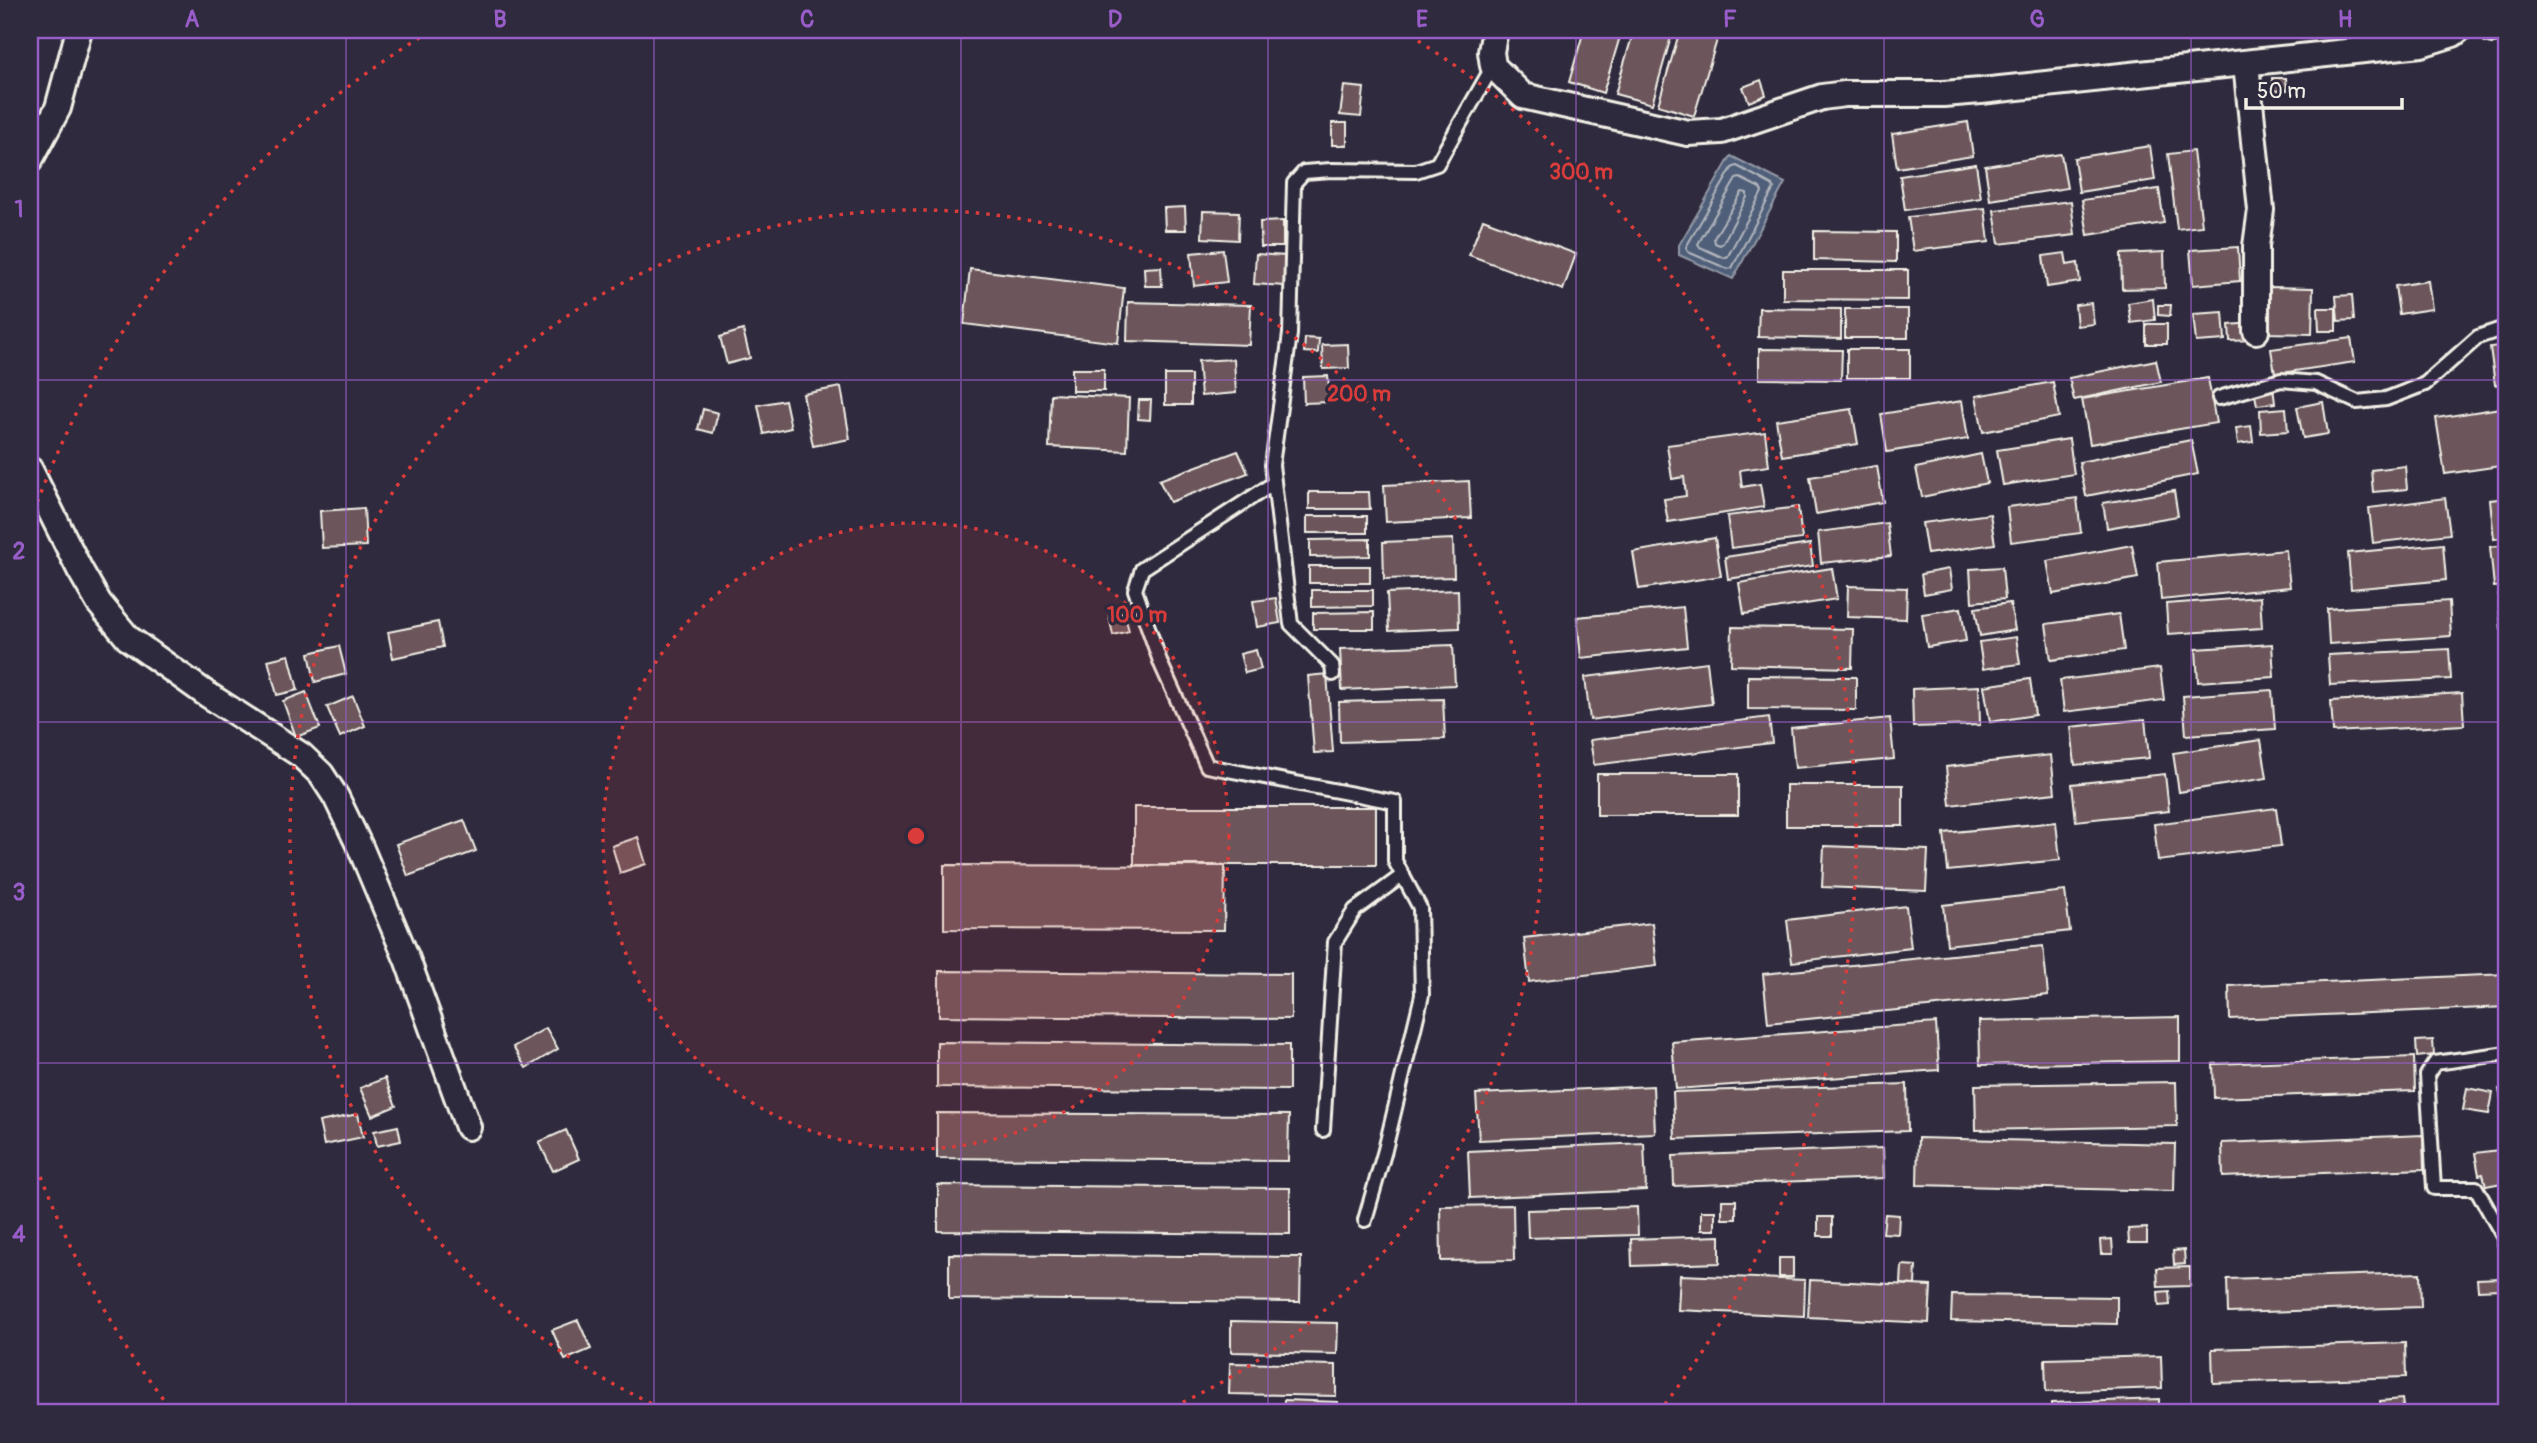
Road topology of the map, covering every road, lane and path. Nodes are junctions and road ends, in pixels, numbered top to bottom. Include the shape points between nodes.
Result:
1 (79, 30) edge
2 (1496, 30) edge
3 (2458, 30) edge
4 (2246, 63) junction
5 (1493, 66) junction
6 (30, 160) edge
7 (2507, 327) edge
8 (2256, 331) dead end
9 (2219, 397) dead end
10 (30, 470) edge
11 (1274, 483) junction
12 (1333, 674) dead end
13 (1403, 875) junction
14 (2507, 1053) edge
15 (468, 1127) dead end
16 (1323, 1130) dead end
17 (1365, 1220) dead end
18 (2507, 1251) edge

1 - 6 street via 58,108
2 - 5 street
3 - 4 street via 2421,44
4 - 5 street via 1943,94 1845,94 1796,104 1722,131 1688,133 1522,96
4 - 8 street via 2261,210 2256,246
5 - 11 lane via 1437,164 1416,171 1304,172 1294,183 1290,334 1272,466
7 - 9 lane via 2478,337 2425,384 2386,398 2357,402 2316,383 2281,380
10 - 15 street via 99,603 128,638 301,755 336,797 397,935
11 - 12 lane via 1291,624 1332,665
11 - 13 lane via 1142,569 1135,590 1161,664 1207,766 1395,802 1395,861
13 - 16 lane via 1355,910 1335,942
13 - 17 lane via 1420,908 1422,995
14 - 18 lane via 2435,1063 2427,1074 2434,1188 2476,1188

